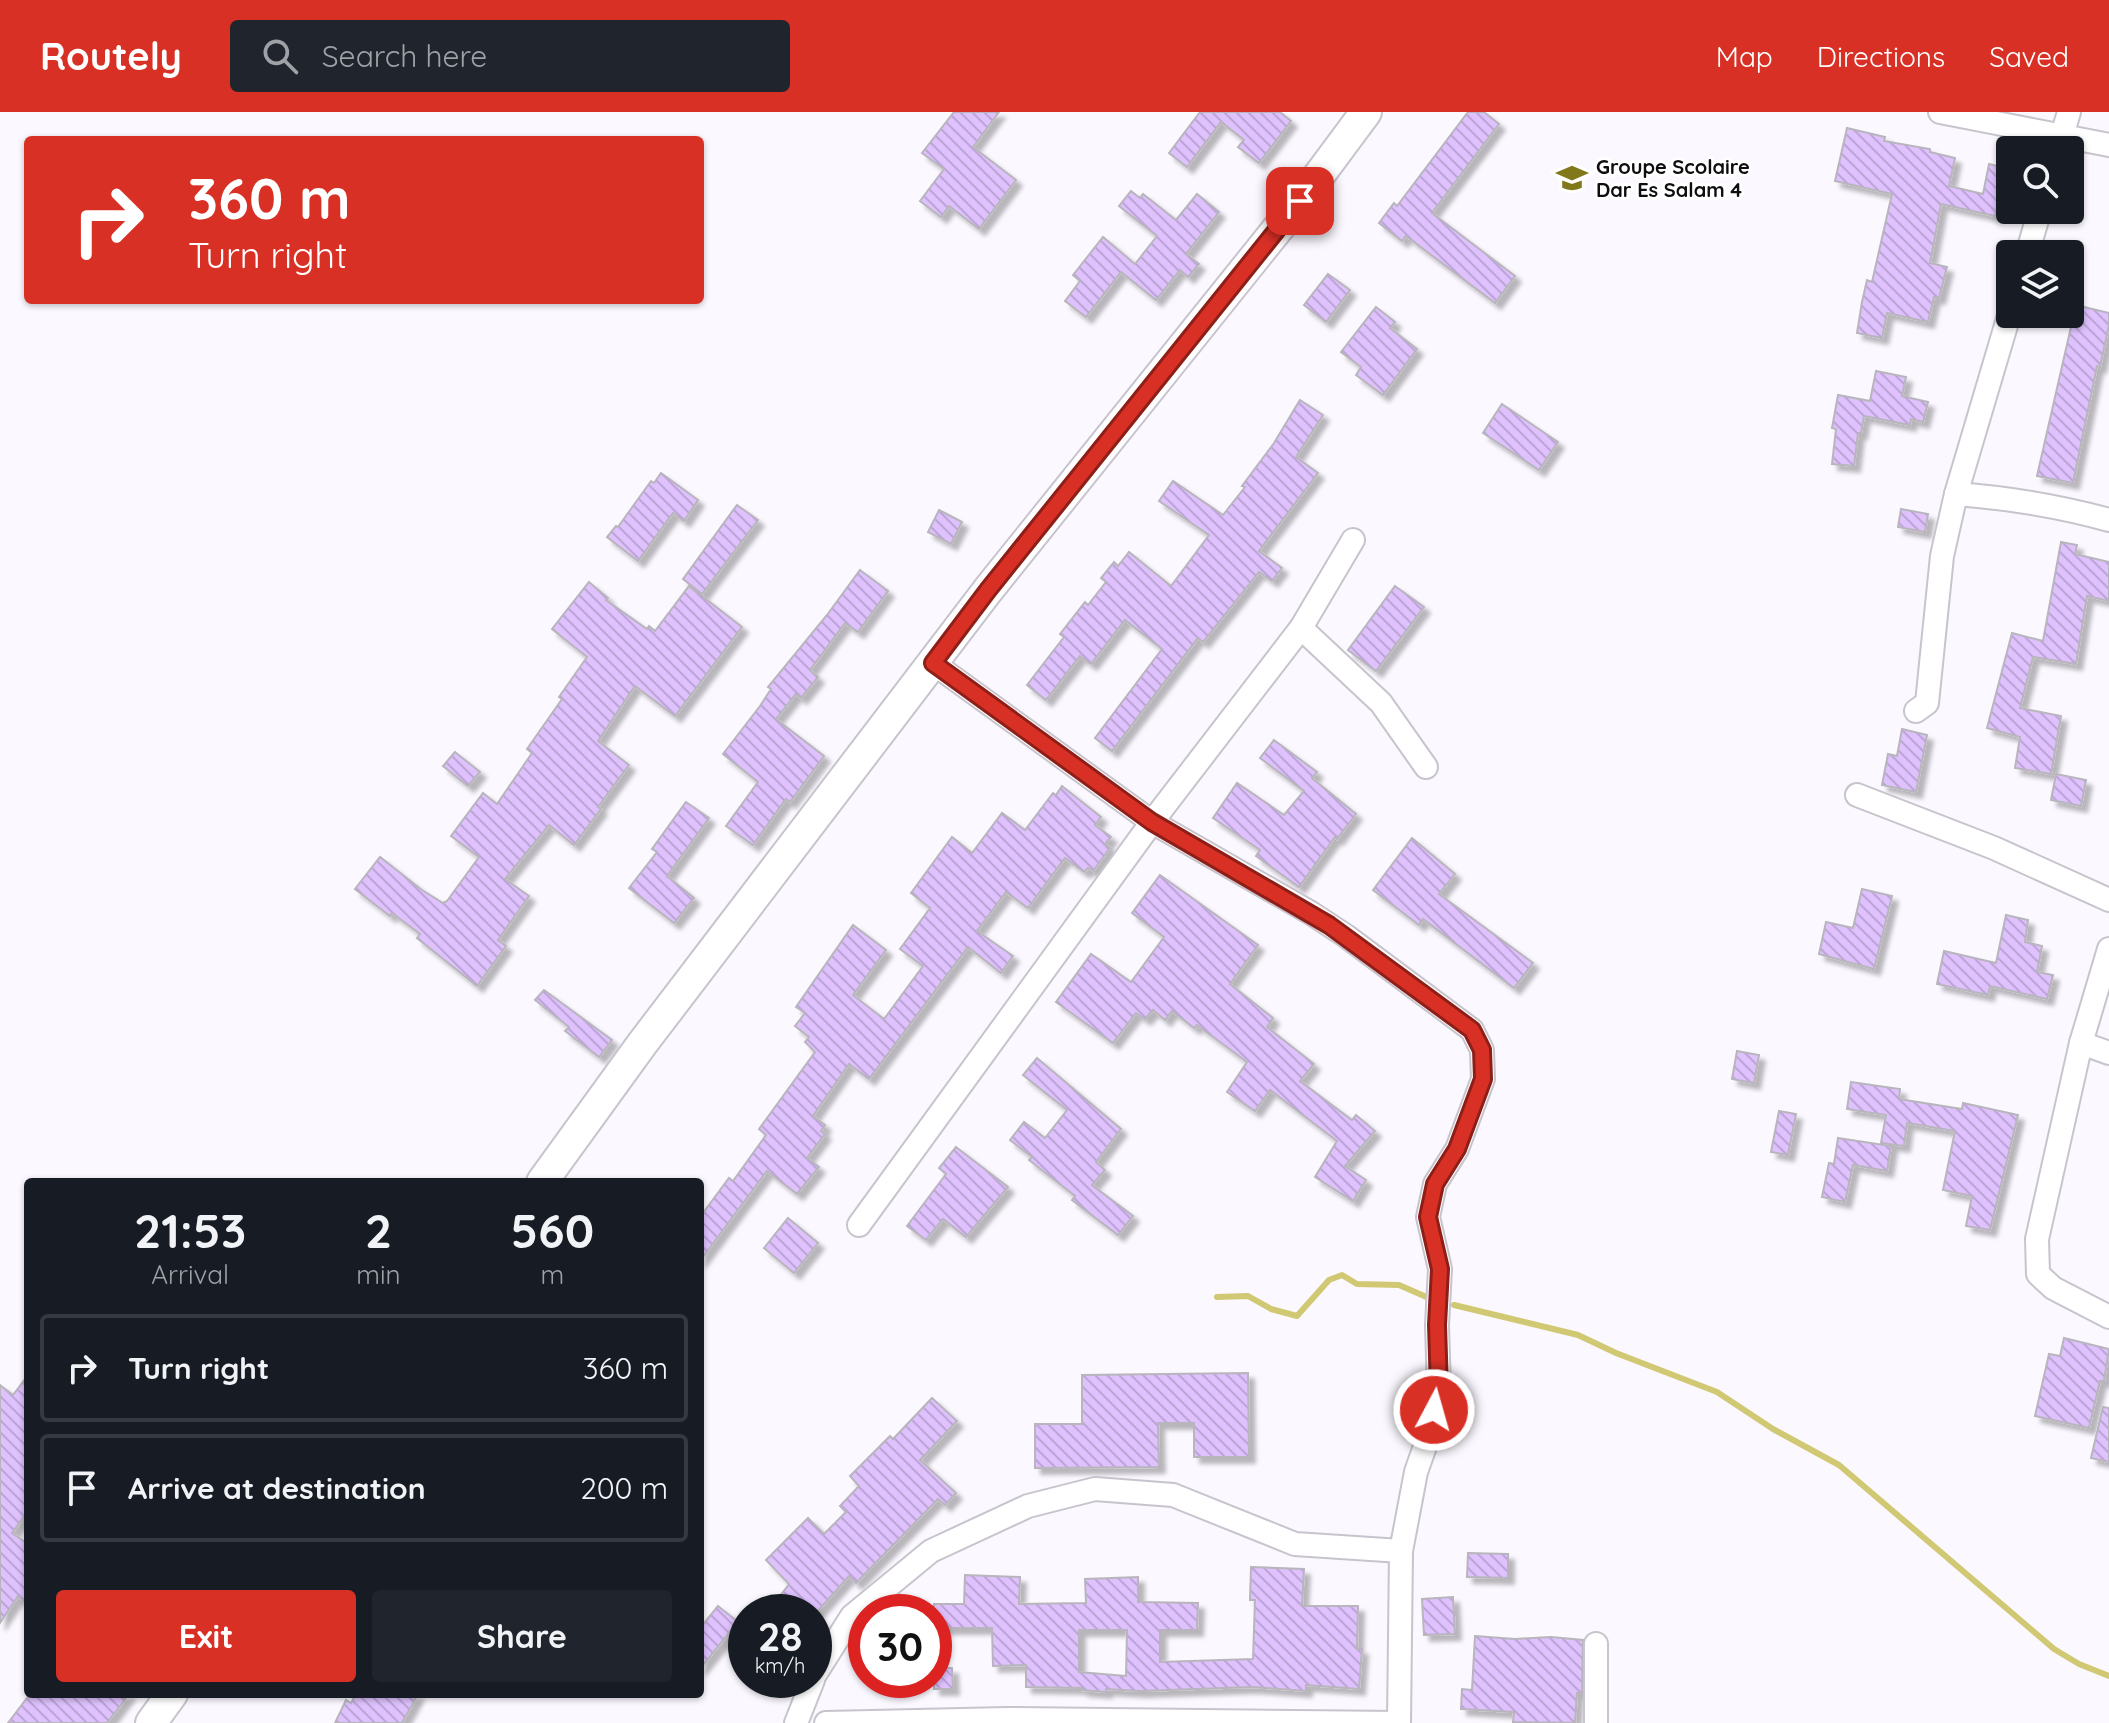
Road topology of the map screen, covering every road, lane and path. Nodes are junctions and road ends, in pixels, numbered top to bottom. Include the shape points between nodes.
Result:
1 (1366, 112) edge
2 (1940, 112) edge
3 (2069, 112) edge
4 (2033, 136) edge
5 (2062, 136) edge
6 (2084, 144) edge
7 (2109, 145) edge
8 (2005, 328) edge
9 (1956, 494) junction
10 (2109, 520) edge
11 (1353, 540) dead end
12 (1301, 628) junction
13 (933, 663) junction
14 (1916, 711) dead end
15 (1426, 767) dead end
16 (1857, 795) dead end
17 (1152, 822) junction
18 (2109, 900) edge
19 (2109, 949) edge
20 (2081, 1043) junction
21 (2109, 1053) edge
22 (545, 1178) edge
23 (859, 1225) dead end
24 (2109, 1317) edge
25 (1401, 1551) junction
26 (1596, 1644) dead end
27 (832, 1648) edge
28 (169, 1698) edge
29 (805, 1698) edge
30 (1007, 1721) edge
31 (151, 1723) edge
32 (796, 1723) edge
33 (826, 1723) edge
34 (1399, 1723) edge
35 (1596, 1723) edge

1 - 13 street
2 - 4 street
3 - 5 street
6 - 7 street
8 - 9 street
9 - 10 street via 2006,498
9 - 14 street via 1942,556 1927,703
11 - 12 street
12 - 15 street via 1381,703
12 - 17 street
13 - 17 street
13 - 22 street
16 - 18 street
17 - 23 street
17 - 25 street via 1346,936 1472,1030 1482,1050 1483,1079 1457,1149 1435,1184 1428,1217 1440,1269 1439,1389
19 - 20 street
20 - 21 street
20 - 24 street via 2037,1239 2038,1274 2053,1288
25 - 27 street via 1295,1544 1173,1495 1095,1489 1028,1506 931,1551 852,1616
25 - 34 street
26 - 35 street
28 - 31 street
29 - 32 street
30 - 33 street
30 - 34 street

